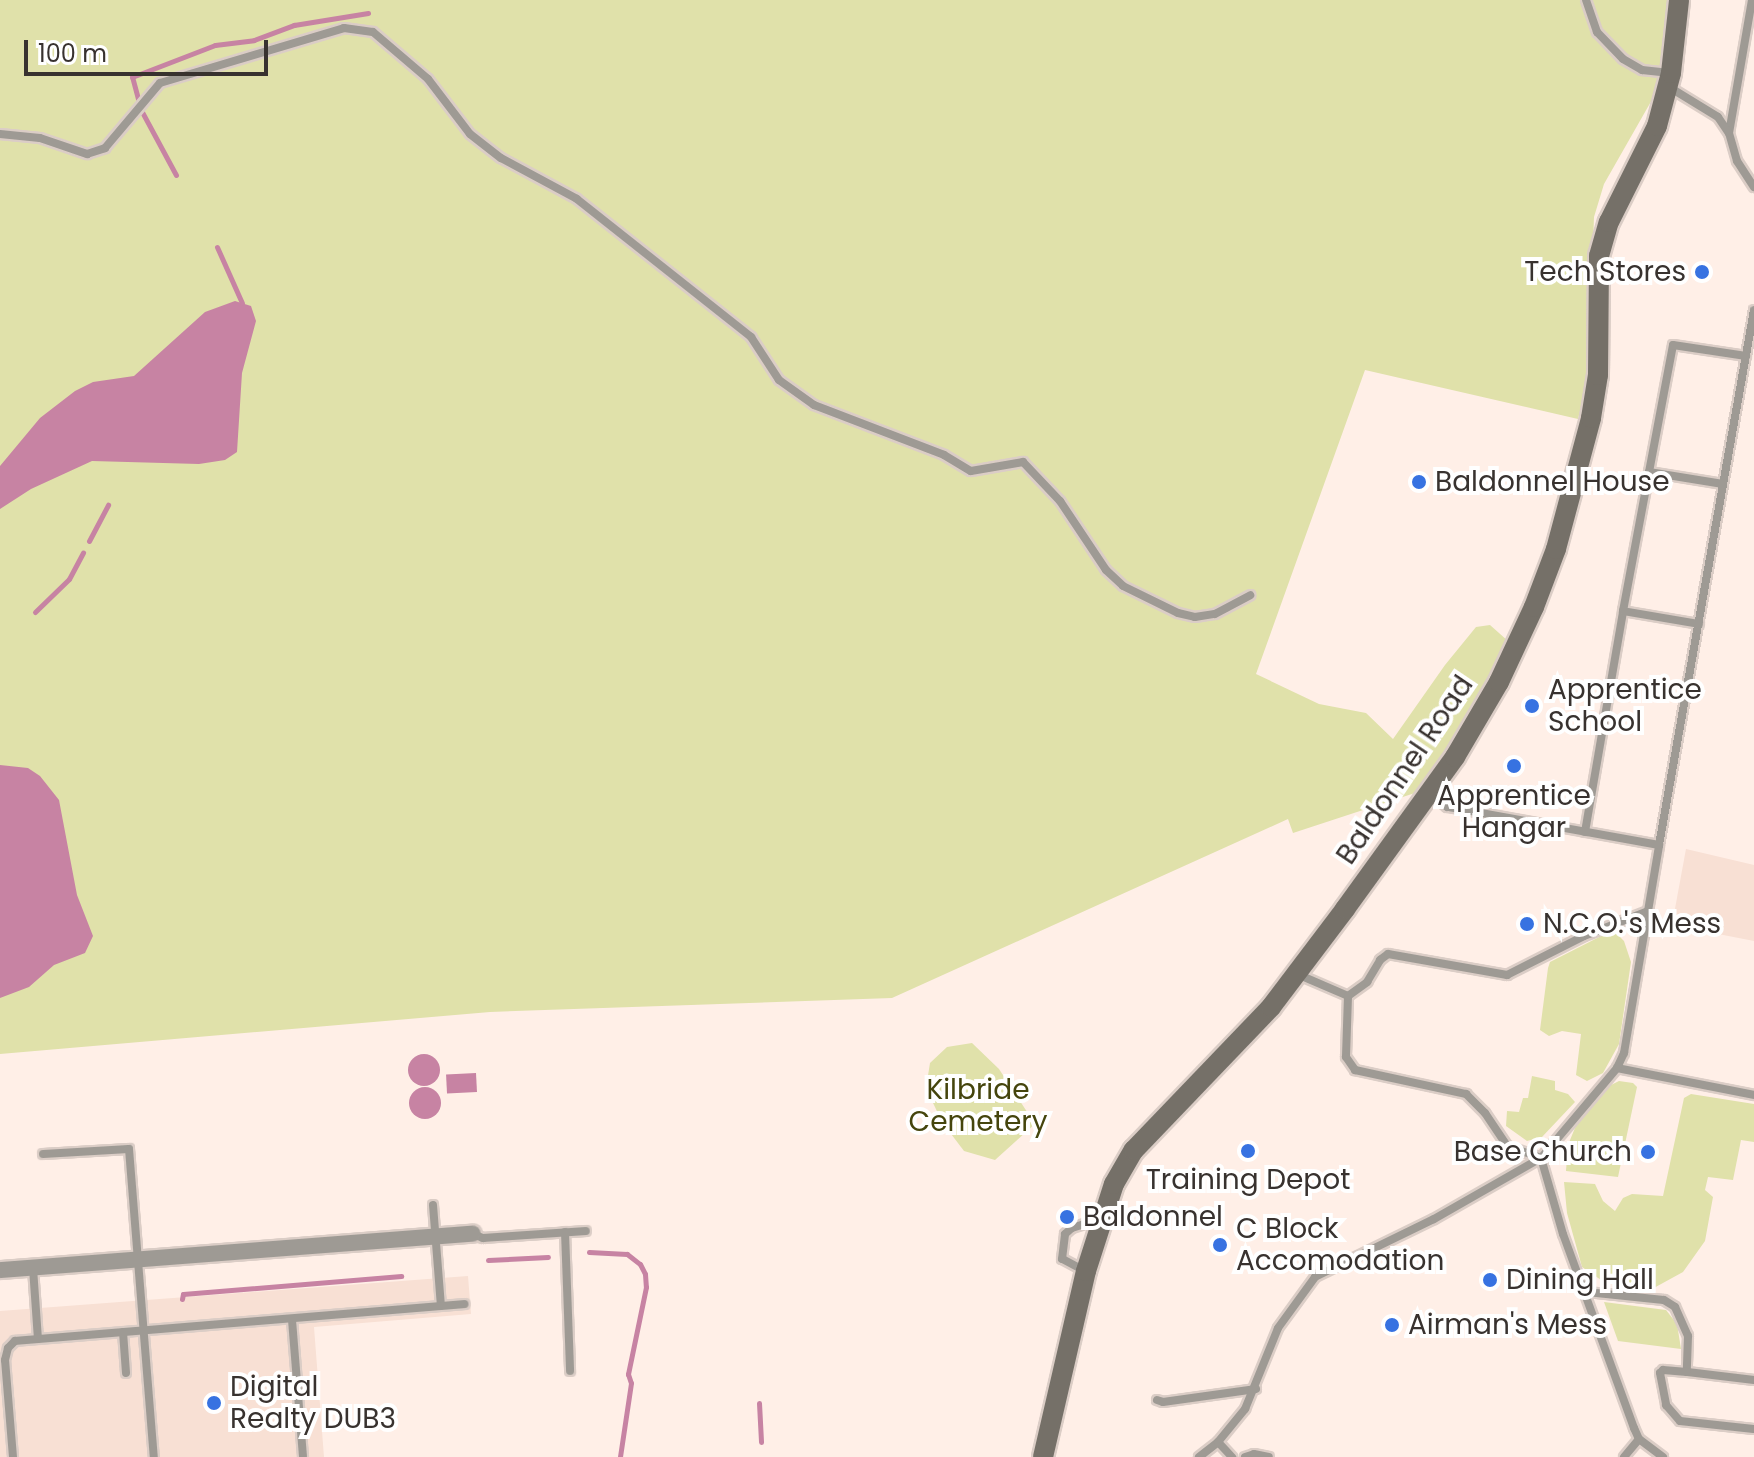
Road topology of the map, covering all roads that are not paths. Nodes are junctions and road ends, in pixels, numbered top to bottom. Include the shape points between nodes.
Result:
1 (1586, 0) edge
2 (1679, 0) edge
3 (1752, 0) edge
4 (1670, 80) junction
5 (1729, 133) junction
6 (0, 134) edge
7 (1754, 187) edge
8 (1754, 310) edge
9 (1746, 356) junction
10 (1649, 472) junction
11 (1723, 484) junction
12 (1250, 595) dead end
13 (1623, 611) junction
14 (1699, 624) junction
15 (1429, 792) junction
16 (1585, 832) junction
17 (1659, 845) junction
18 (1648, 911) junction
19 (1297, 974) junction
20 (1348, 996) junction
21 (1617, 1068) junction
22 (1754, 1095) edge
23 (43, 1154) dead end
24 (1541, 1158) junction
25 (433, 1205) dead end
26 (1100, 1219) junction
27 (586, 1231) dead end
28 (565, 1232) junction
29 (473, 1234) joint
30 (437, 1235) junction
31 (137, 1258) junction
32 (33, 1268) junction
33 (0, 1270) edge
34 (1086, 1271) junction
35 (1587, 1292) junction
36 (464, 1304) dead end
37 (441, 1306) junction
38 (292, 1320) junction
39 (145, 1330) junction
40 (123, 1332) junction
41 (38, 1339) junction
42 (570, 1371) dead end
43 (1687, 1372) junction
44 (126, 1373) dead end
45 (1754, 1380) edge
46 (1256, 1389) junction
47 (1157, 1400) dead end
48 (1754, 1429) edge
49 (1639, 1439) junction
50 (1218, 1442) junction
51 (13, 1457) edge
52 (154, 1457) edge
53 (303, 1457) edge
54 (1043, 1457) edge
55 (1199, 1457) edge
56 (1232, 1457) edge
57 (1245, 1457) edge
58 (1269, 1457) edge
59 (1624, 1457) edge
60 (1663, 1457) edge

1 - 4 lane via 1597,32 1623,59
2 - 4 street, Baldonnel Road
3 - 5 lane
4 - 5 lane via 1718,117
4 - 15 street, Baldonnel Road via 1657,126 1609,222 1599,256 1598,375 1556,549 1499,682
5 - 7 lane via 1737,161
6 - 12 lane via 40,138 87,154 105,148 160,83 344,28 373,32 428,79 470,134 501,158 577,199 751,337 779,380 814,405 944,455 971,471 1023,462 1060,501 1106,570 1123,586 1178,613 1215,614
8 - 9 lane
9 - 10 lane via 1673,345
9 - 11 lane
10 - 11 lane
10 - 13 lane
11 - 14 lane
13 - 14 lane
13 - 16 lane
14 - 17 lane
15 - 16 lane via 1447,807
15 - 19 street, Baldonnel Road
16 - 17 lane
17 - 18 lane
18 - 20 lane via 1507,975 1388,954 1367,982
18 - 21 lane
19 - 20 lane
19 - 26 street, Baldonnel Road via 1238,1044 1134,1150
20 - 24 lane via 1349,1065 1466,1094 1507,1146
21 - 22 lane
21 - 24 lane
23 - 31 lane via 129,1149
24 - 35 lane
24 - 46 lane via 1434,1219 1315,1277 1278,1328
25 - 30 lane
26 - 34 street, Baldonnel Road
26 - 34 lane via 1065,1234 1062,1259
27 - 28 lane
28 - 29 lane via 483,1238
28 - 42 lane
29 - 30 street
30 - 31 street
30 - 37 lane
31 - 32 street
31 - 39 lane
32 - 33 street
32 - 41 lane
34 - 54 street, Baldonnel Road
35 - 43 lane via 1664,1300 1675,1307 1688,1336
35 - 49 lane
36 - 37 lane
37 - 38 lane
38 - 39 lane
38 - 53 lane
39 - 40 lane
39 - 52 lane
40 - 41 lane
40 - 44 lane
41 - 51 lane via 15,1341 5,1360
43 - 45 lane
43 - 48 lane via 1660,1373 1671,1414 1692,1423
46 - 47 lane
46 - 50 lane
49 - 59 lane
49 - 60 lane
50 - 55 lane
50 - 56 lane
57 - 58 lane

